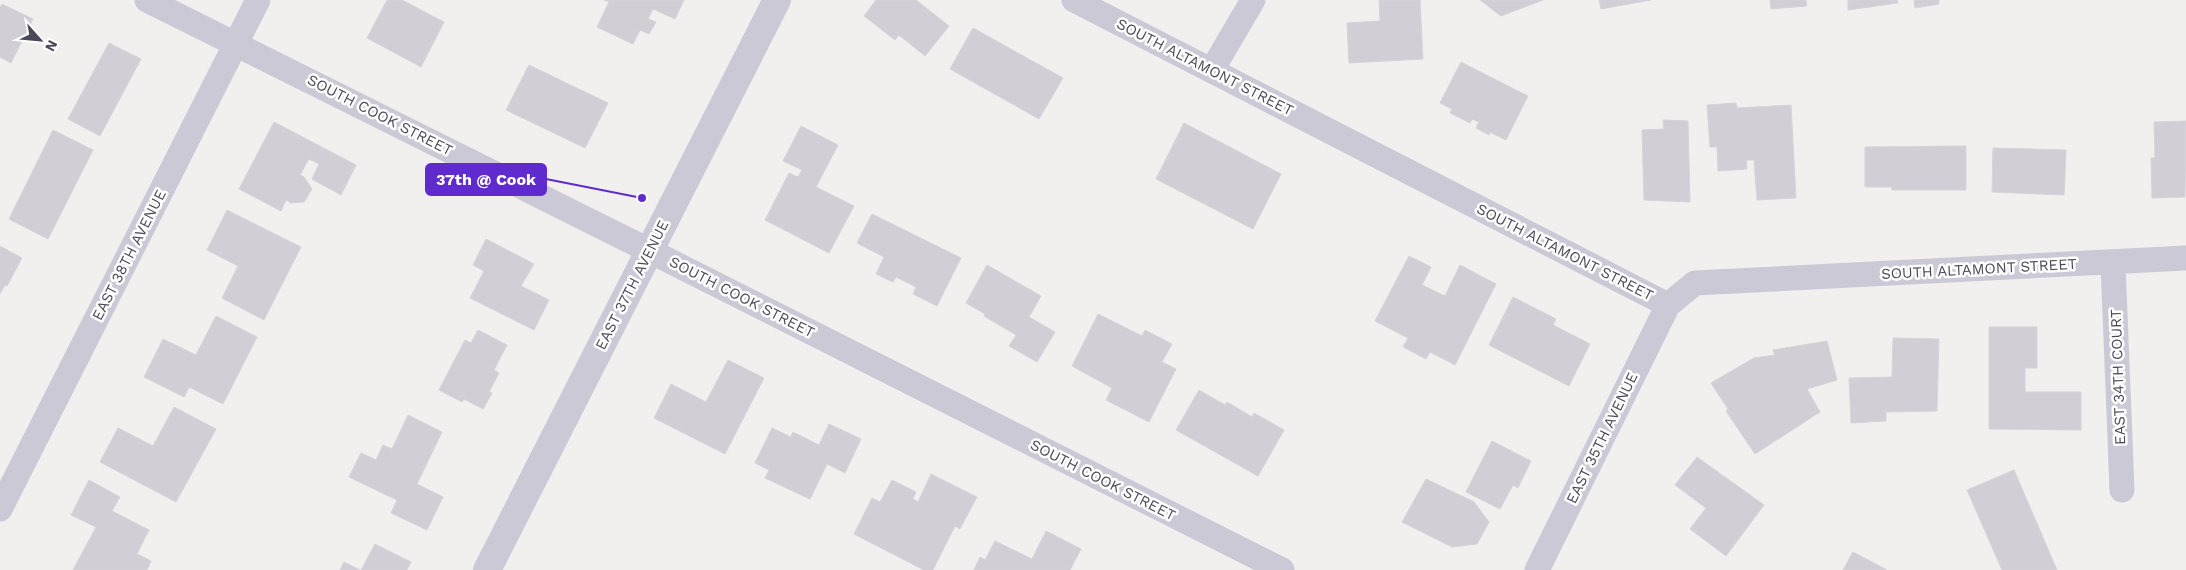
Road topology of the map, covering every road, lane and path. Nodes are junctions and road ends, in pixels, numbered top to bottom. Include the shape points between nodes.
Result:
1 (147, 0) edge
2 (258, 0) edge
3 (776, 0) edge
4 (1074, 0) edge
5 (1252, 0) edge
6 (236, 43) junction
7 (1212, 70) junction
8 (650, 251) junction
9 (2186, 258) edge
10 (2113, 263) junction
11 (1668, 305) junction
12 (2122, 490) dead end
13 (0, 509) edge
14 (487, 570) edge
15 (1282, 570) edge
16 (1537, 570) edge

1 - 6 street, SOUTH COOK STREET
2 - 6 street, EAST 38TH AVENUE
3 - 8 street, EAST 37TH AVENUE
4 - 7 street, SOUTH ALTAMONT STREET
5 - 7 street
6 - 8 street, SOUTH COOK STREET
6 - 13 street, EAST 38TH AVENUE
7 - 11 street, SOUTH ALTAMONT STREET
8 - 14 street, EAST 37TH AVENUE
8 - 15 street, SOUTH COOK STREET
9 - 10 street, SOUTH ALTAMONT STREET
10 - 11 street, SOUTH ALTAMONT STREET via 1695,282
10 - 12 street, EAST 34TH COURT
11 - 16 street, EAST 35TH AVENUE

